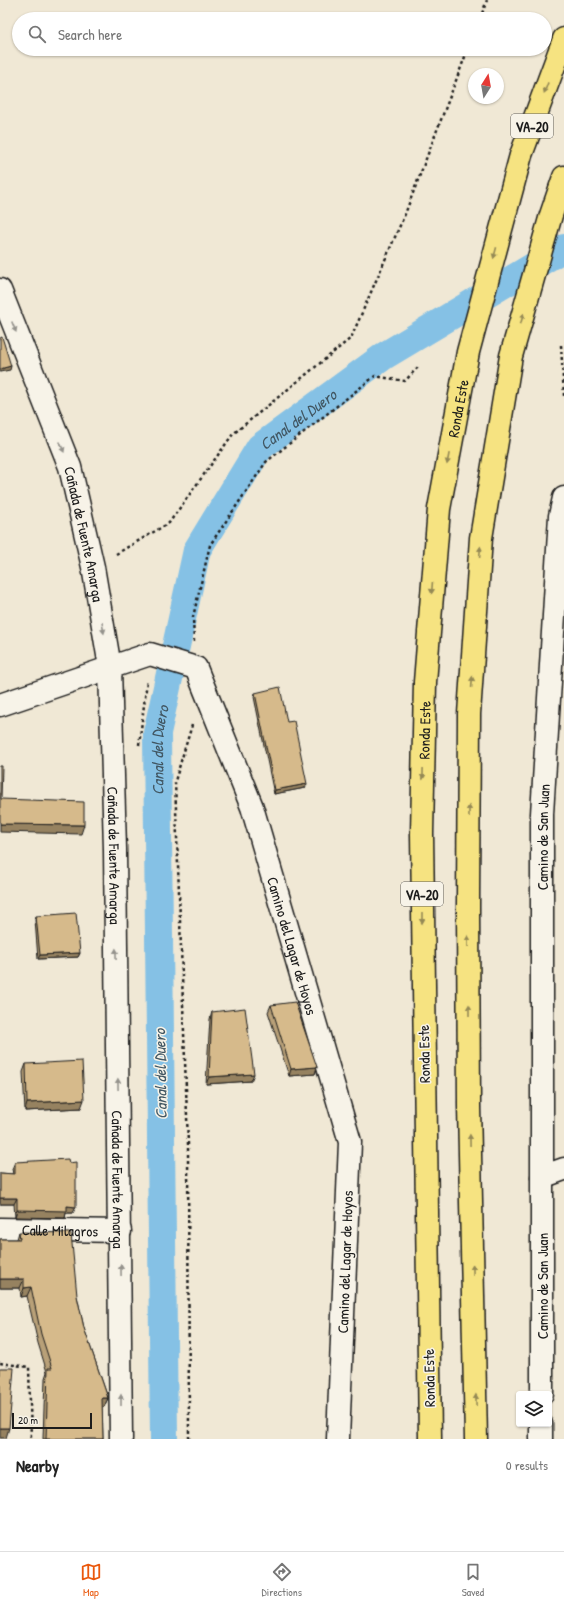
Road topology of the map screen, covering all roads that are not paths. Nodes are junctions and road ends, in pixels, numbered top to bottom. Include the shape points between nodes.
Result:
1 (564, 39) edge
2 (564, 177) edge
3 (0, 290) edge
4 (564, 498) edge
5 (110, 667) junction
6 (0, 705) edge
7 (564, 1169) edge
8 (542, 1178) junction
9 (0, 1229) edge
10 (120, 1231) junction
11 (542, 1391) edge
12 (541, 1427) edge
13 (121, 1439) edge
14 (338, 1439) edge
15 (430, 1439) edge
16 (476, 1439) edge
17 (541, 1439) edge

1 -> 15 highway, Ronda Este / VA-20 via 521,155 468,352 439,509 425,682 422,834
16 -> 2 highway via 469,1098 469,714 481,538 511,356
3 -> 5 street, Cañada de Fuente Amarga via 70,467 93,567
4 - 8 street, Camino de San Juan via 560,516 542,814
5 - 6 street
10 -> 5 street, Cañada de Fuente Amarga
5 - 14 street, Camino del Lagar de Hoyos via 150,654 196,668 252,806 350,1142
7 - 8 street
8 - 11 street, Camino de San Juan
9 - 10 street, Calle Milagros
13 -> 10 street, Cañada de Fuente Amarga
12 - 17 street

